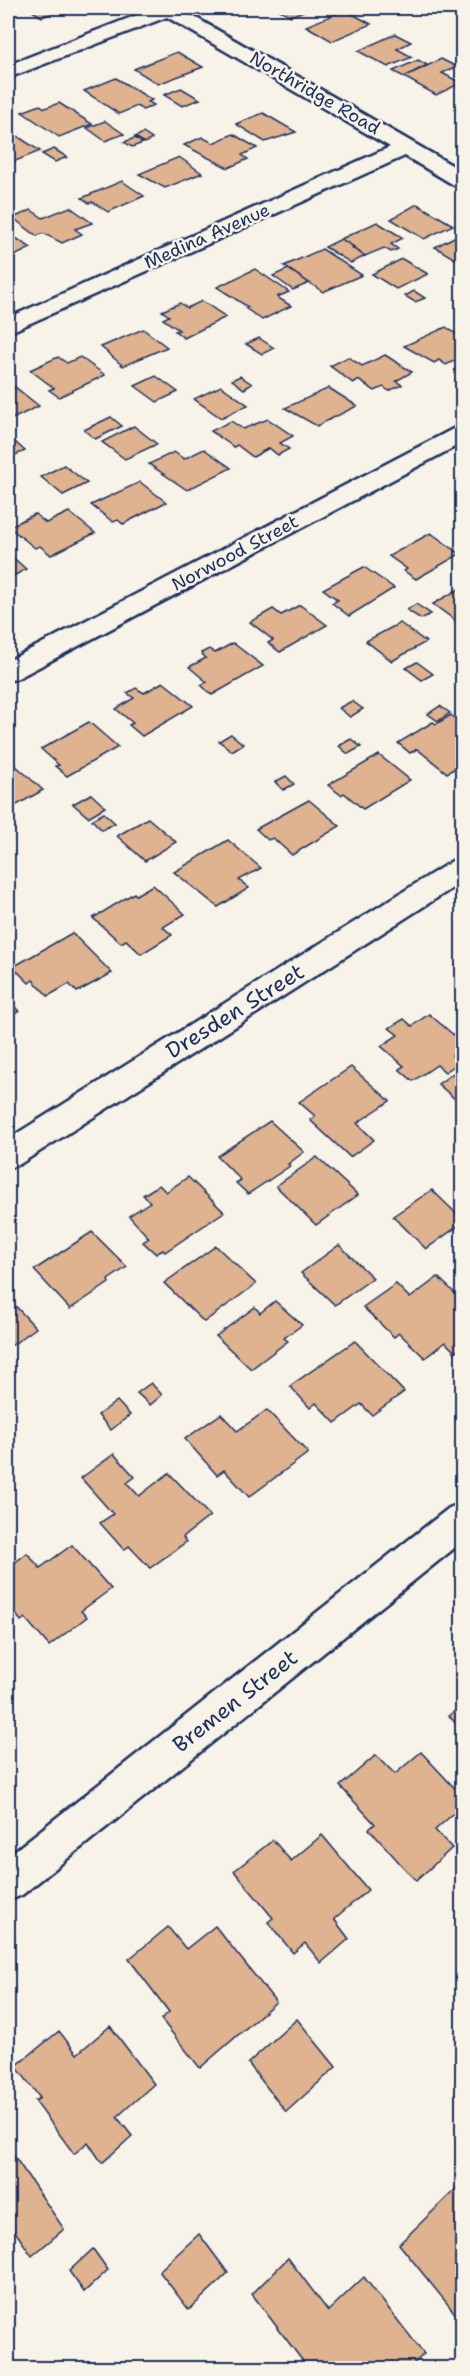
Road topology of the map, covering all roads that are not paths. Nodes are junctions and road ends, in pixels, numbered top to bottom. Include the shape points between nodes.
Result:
1 (168, 8) edge
2 (8, 72) edge
3 (407, 147) junction
4 (462, 180) edge
5 (8, 326) edge
6 (462, 434) edge
7 (8, 672) edge
8 (462, 868) edge
9 (8, 1155) edge
10 (462, 1520) edge
11 (8, 1881) edge

1 - 2 street
1 - 3 street, Northridge Road
3 - 4 street, Northridge Road
3 - 5 street, Medina Avenue
6 - 7 street, Norwood Street
8 - 9 street, Dresden Street
10 - 11 street, Bremen Street

